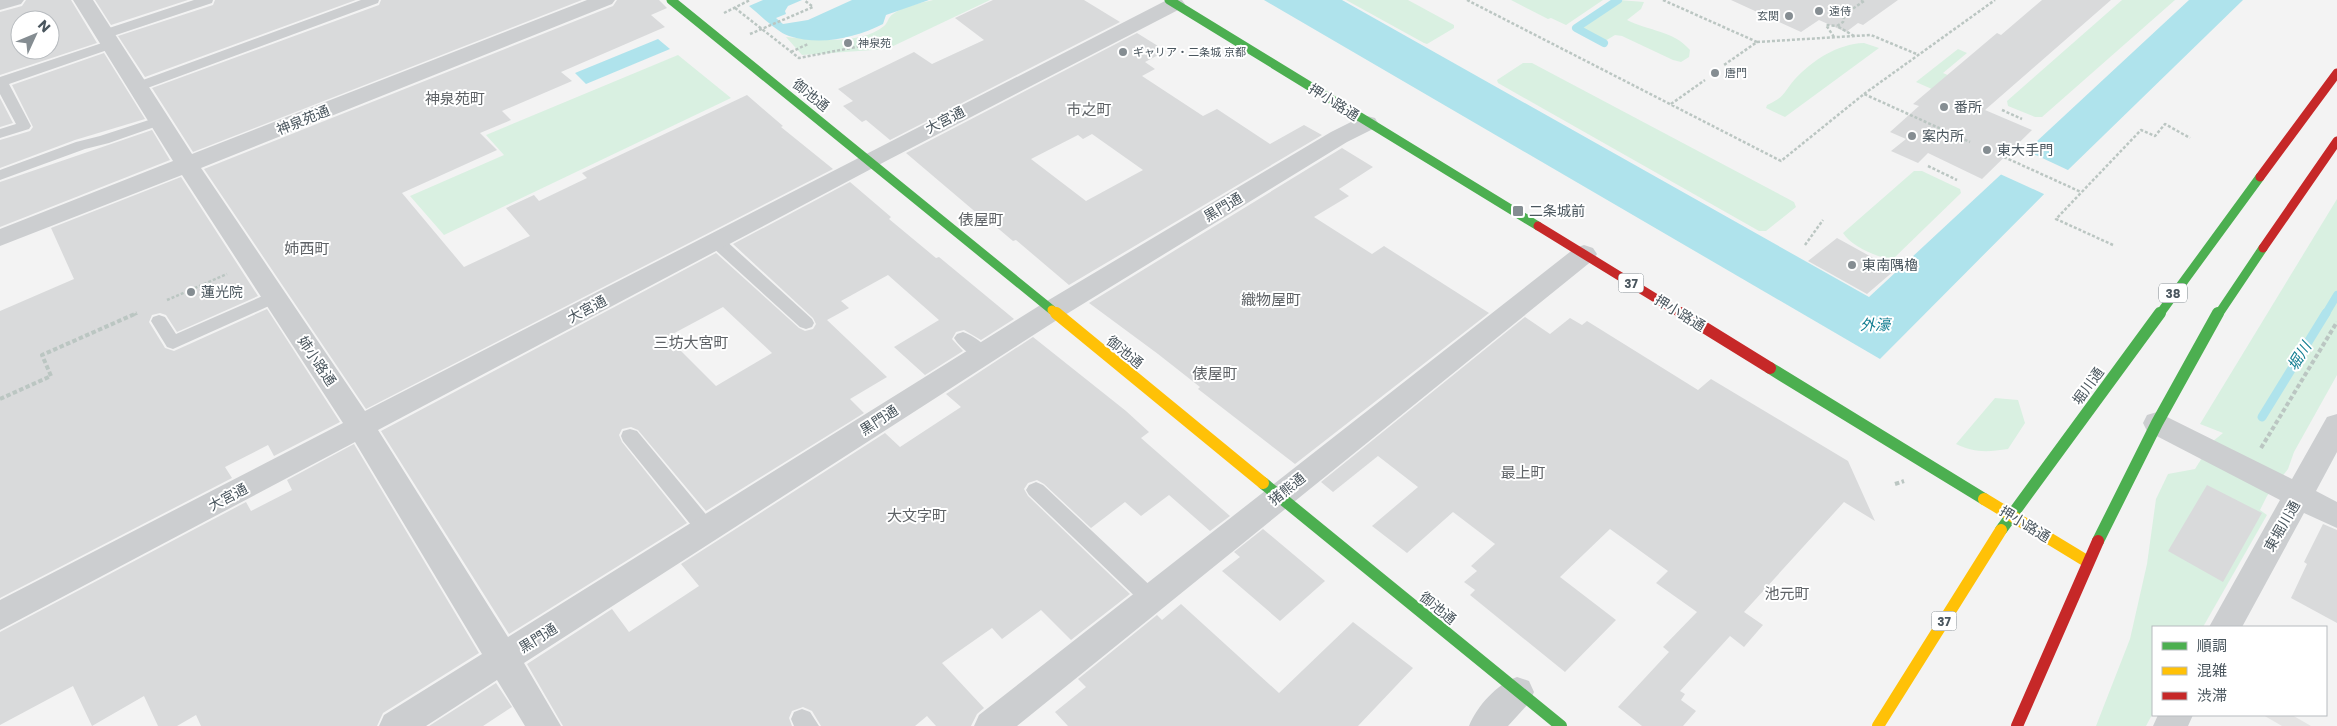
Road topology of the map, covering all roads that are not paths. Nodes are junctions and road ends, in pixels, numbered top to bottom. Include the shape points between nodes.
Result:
1 (14, 0) edge
2 (83, 0) edge
3 (207, 0) edge
4 (373, 0) edge
5 (605, 0) edge
6 (671, 0) edge
7 (1172, 2) edge
8 (352, 3) edge
9 (0, 4) edge
10 (108, 39) junction
11 (2337, 73) edge
12 (0, 82) edge
13 (137, 87) junction
14 (158, 121) junction
15 (1367, 123) junction
16 (0, 134) edge
17 (2337, 141) edge
18 (868, 161) junction
19 (187, 166) junction
20 (0, 175) edge
21 (0, 238) edge
22 (717, 242) junction
23 (1584, 254) junction
24 (274, 297) junction
25 (1051, 311) junction
26 (159, 321) dead end
27 (806, 323) dead end
28 (2157, 423) junction
29 (2337, 424) edge
30 (361, 427) junction
31 (630, 436) dead end
32 (1036, 490) dead end
33 (2288, 490) junction
34 (1278, 497) junction
35 (2010, 515) junction
36 (2337, 516) edge
37 (707, 530) junction
38 (2088, 562) junction
39 (1150, 598) junction
40 (0, 616) edge
41 (2225, 626) edge
42 (504, 659) junction
43 (1517, 692) junction
44 (396, 726) edge
45 (544, 726) edge
46 (991, 726) edge
47 (1486, 726) edge
48 (1560, 726) edge
49 (1878, 726) edge
50 (2017, 726) edge

1 - 9 street
2 - 10 street, 姉小路通
3 - 10 lane
4 - 8 lane
5 - 19 street, 神泉苑通
6 - 18 main road, 御池通
7 - 15 main road, 押小路通 / 37
7 - 18 street, 大宮通
8 - 13 lane
10 - 12 lane
10 - 13 street, 姉小路通
11 - 35 main road, 堀川通 / 38
12 - 16 lane via 24,126
13 - 14 street, 姉小路通
14 - 19 street, 姉小路通
14 - 20 lane via 104,140 81,144
15 - 23 main road, 押小路通 / 37
15 - 25 street, 黒門通
17 - 28 main road via 2219,312
18 - 22 street, 大宮通
18 - 25 main road, 御池通
19 - 21 street, 神泉苑通
19 - 24 street, 姉小路通
22 - 27 lane
22 - 30 street, 大宮通
23 - 34 street, 猪熊通
23 - 35 main road, 押小路通 / 37
24 - 26 lane via 173,343
24 - 30 street, 姉小路通
25 - 34 main road, 御池通
25 - 37 street, 黒門通 via 973,346
28 - 33 street
28 - 38 main road
29 - 33 street, 東堀川通
30 - 40 street, 大宮通
30 - 42 street, 姉小路通
31 - 37 lane
32 - 39 lane
33 - 36 street
33 - 41 street, 東堀川通
34 - 39 street, 猪熊通
34 - 43 main road, 御池通
35 - 38 main road, 押小路通 / 37
35 - 49 main road, 堀川通 / 37
37 - 42 street, 黒門通
38 - 50 main road
39 - 46 street, 猪熊通
42 - 44 street, 黒門通
42 - 45 street, 姉小路通
43 - 47 street
43 - 48 main road, 御池通

